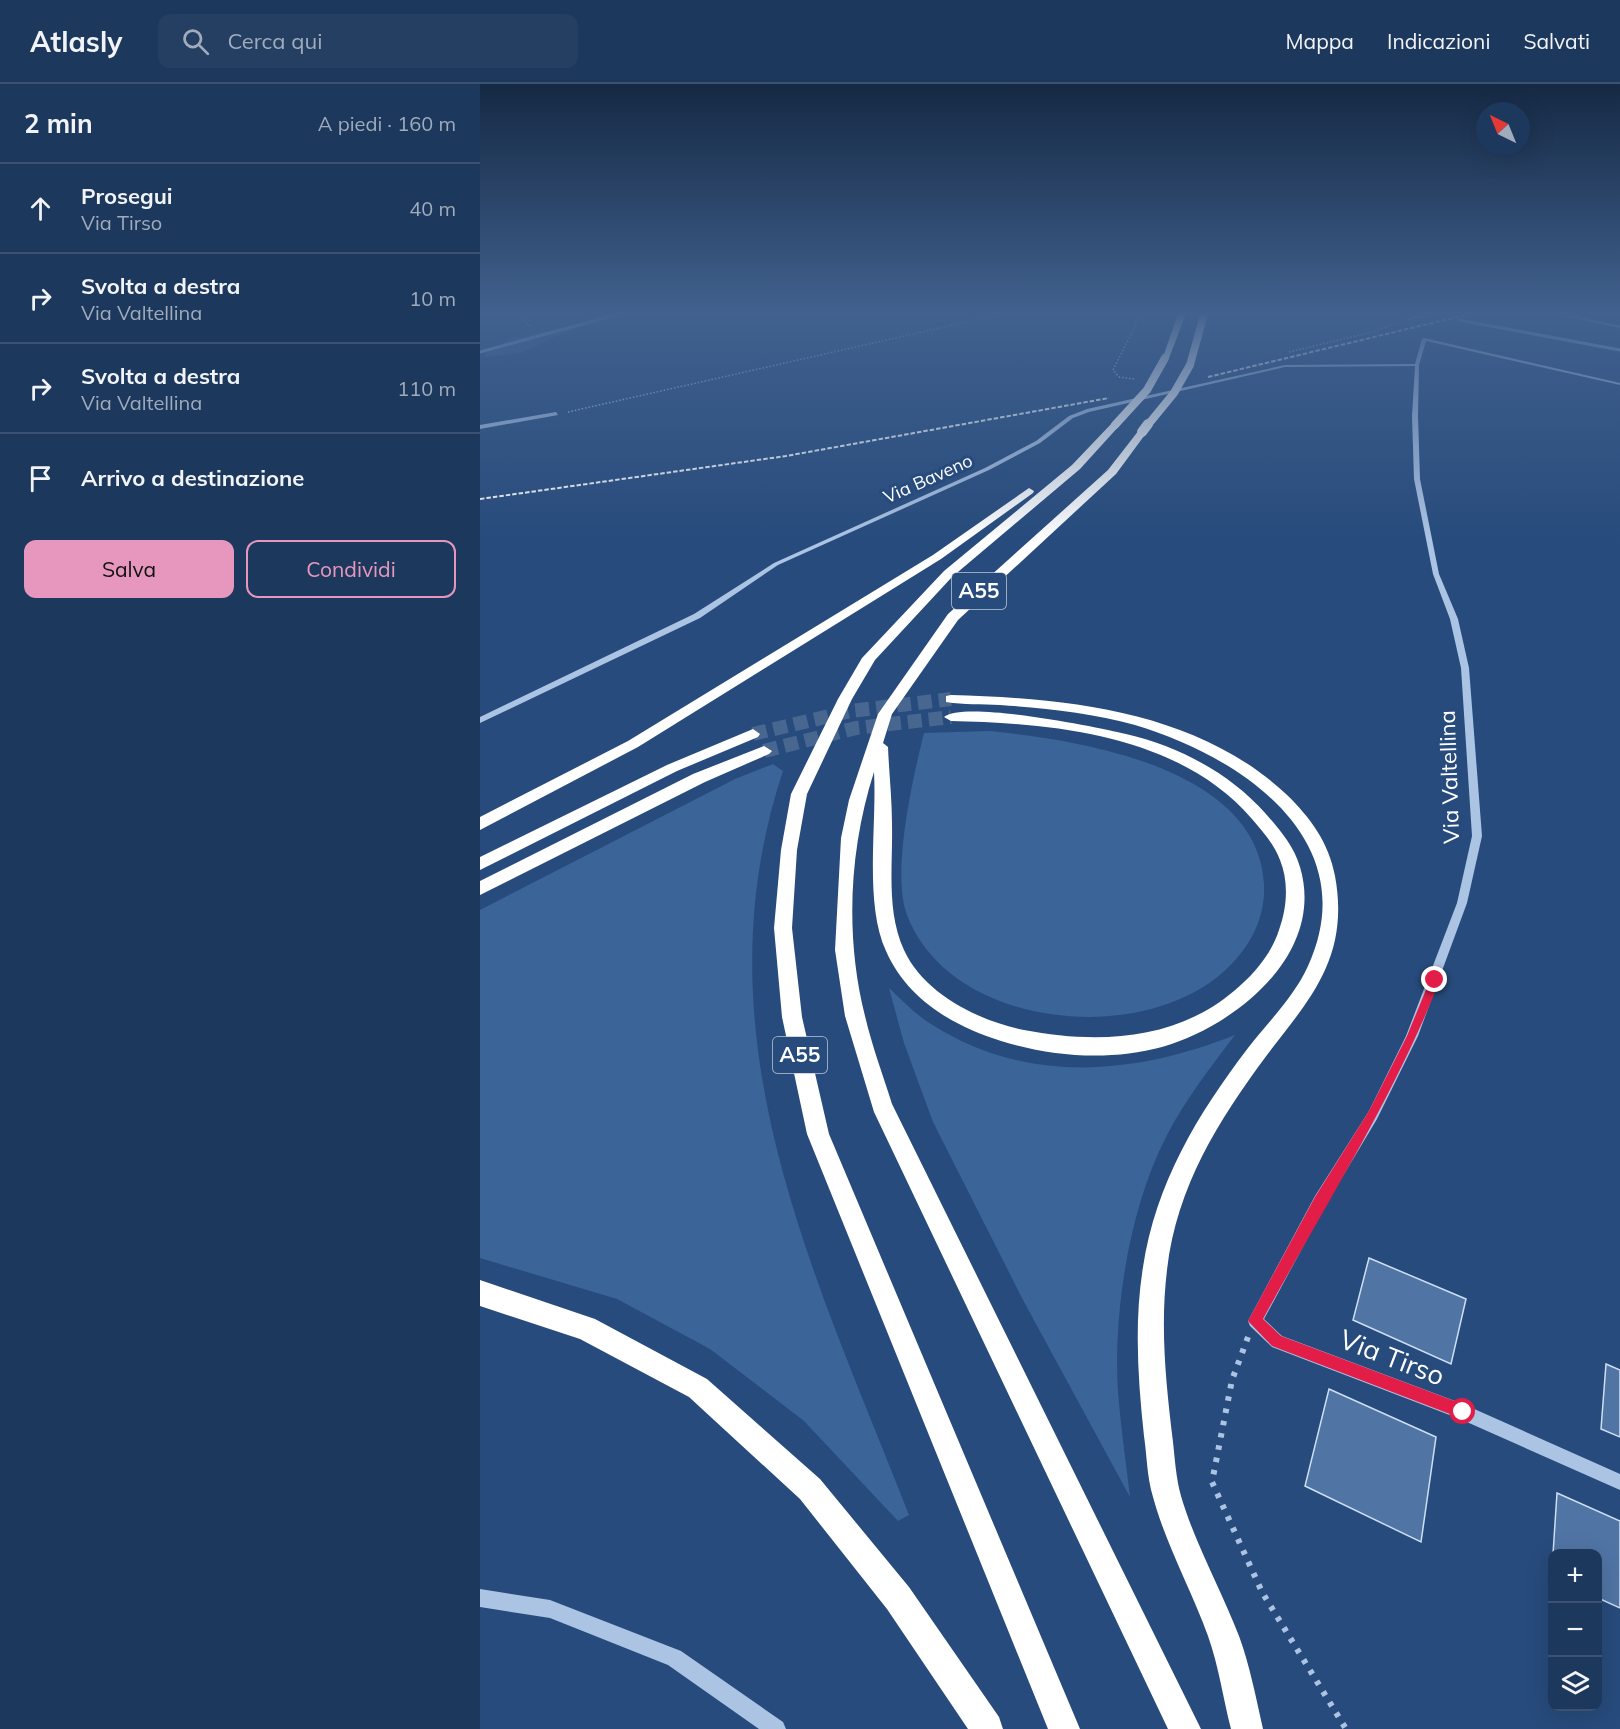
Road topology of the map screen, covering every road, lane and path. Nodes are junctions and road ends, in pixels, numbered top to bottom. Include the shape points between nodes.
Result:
1 (681, 388) edge
2 (1148, 388) edge
3 (1177, 388) edge
4 (1189, 388) edge
5 (1417, 388) edge
6 (556, 414) joint
7 (480, 427) edge
8 (1092, 447) junction
9 (480, 720) edge
10 (753, 734) tunnel mouth
11 (879, 736) junction
12 (764, 751) tunnel mouth
13 (480, 824) edge
14 (480, 864) edge
15 (480, 889) edge
16 (480, 1293) edge
17 (1255, 1321) junction
18 (1620, 1482) edge
19 (480, 1598) edge
20 (776, 1729) edge
21 (987, 1729) edge
22 (1064, 1729) edge
23 (1185, 1729) edge
24 (1247, 1729) edge
25 (1346, 1729) edge

1 - 6 path
2 - 8 highway, A55, bridge
3 - 11 highway, A55, bridge via 1112,472 953,617 885,714
4 - 9 street, Via Baveno via 1071,417 1038,442 987,469 776,564 697,616
5 - 17 street, Via Valtellina via 1417,479 1436,574 1454,620 1465,668 1477,836 1462,903 1412,1036 1373,1115 1320,1201
6 - 7 street
8 - 13 highway, A55 via 927,564 633,744
8 - 22 highway, A55 via 1076,467 948,574 869,658 799,794 789,850 783,928 792,1017 818,1134
10 - 14 highway via 672,768
11 - 23 highway, A55 via 857,800 849,838 844,950 855,1016 882,1105
11 - 24 highway, A55 via 884,820 881,906 895,952 918,985 952,1012 993,1031 1043,1044 1091,1048 1143,1043 1190,1029 1232,1007 1264,977 1286,941 1295,905 1293,872 1278,840 1246,799 1199,768 1170,755 1067,724 951,708 1041,703 1087,710 1135,721 1204,747 1258,777 1283,799 1308,829 1323,859 1332,897 1330,934 1315,972 1209,1114 1187,1153 1166,1211 1155,1265 1148,1340 1166,1495 1230,1656
12 - 15 highway via 699,778
16 - 21 highway via 586,1328 698,1388 810,1489 898,1598
17 - 18 street, Via Tirso via 1277,1341 1463,1412
17 - 25 path via 1232,1380 1212,1482 1262,1592
19 - 20 street via 550,1609 674,1658

